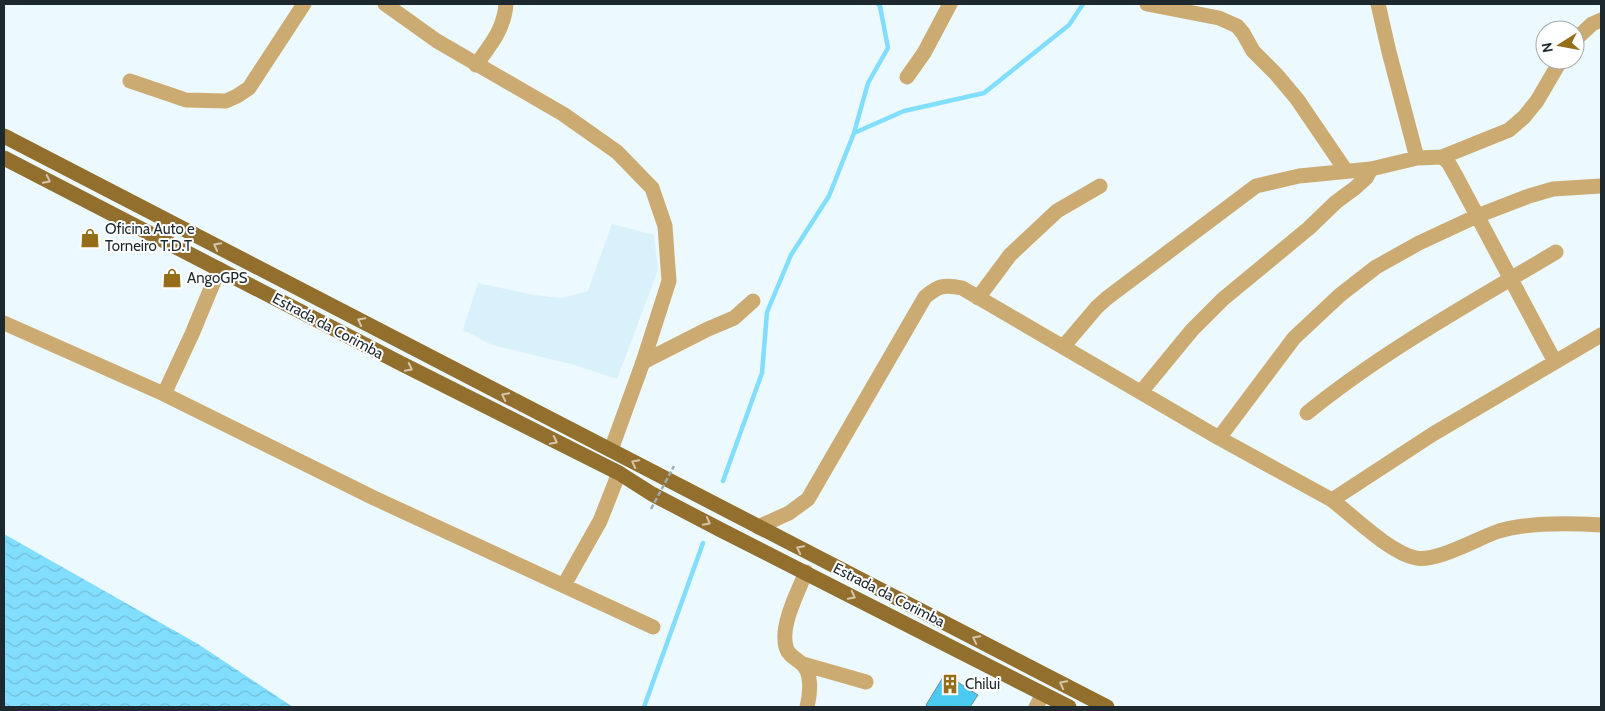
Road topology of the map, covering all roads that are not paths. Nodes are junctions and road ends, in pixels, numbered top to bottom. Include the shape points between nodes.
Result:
1 (304, 4) edge
2 (384, 4) edge
3 (506, 4) edge
4 (950, 4) edge
5 (1147, 4) edge
6 (1378, 4) edge
7 (1601, 20) edge
8 (1585, 31) edge
9 (476, 65) junction
10 (1555, 70) edge
11 (907, 77) dead end
12 (130, 80) dead end
13 (4, 136) edge
14 (1442, 157) junction
15 (4, 158) edge
16 (1417, 158) junction
17 (1371, 169) junction
18 (1346, 171) junction
19 (1100, 186) dead end
20 (1601, 186) edge
21 (1477, 216) junction
22 (1556, 252) dead end
23 (219, 269) junction
24 (1511, 279) junction
25 (978, 298) junction
26 (753, 301) dead end
27 (4, 323) edge
28 (1601, 335) edge
29 (1063, 347) junction
30 (643, 362) junction
31 (1555, 362) junction
32 (1141, 392) junction
33 (164, 394) junction
34 (1306, 413) dead end
35 (1219, 438) junction
36 (610, 450) junction
37 (619, 473) junction
38 (1332, 500) junction
39 (1601, 525) edge
40 (758, 528) junction
41 (806, 572) junction
42 (564, 586) junction
43 (653, 627) dead end
44 (803, 664) junction
45 (866, 682) dead end
46 (1044, 694) junction
47 (808, 707) edge
48 (1036, 707) edge
49 (1069, 707) edge
50 (1106, 707) edge

1 - 12 street via 249,88 226,101 186,100
2 - 9 street
3 - 9 street via 500,31
4 - 11 street
5 - 18 street via 1219,18 1236,26 1253,51 1297,99
6 - 16 street
7 - 8 street
9 - 30 street via 563,114 617,152 652,188 665,226 669,281
10 - 14 street via 1537,101 1509,130
36 -> 13 main road, Estrada da Corimba
14 - 16 street
14 - 21 street via 1448,162
15 -> 23 main road, Estrada da Corimba
16 - 17 street
17 - 18 street
17 - 32 street via 1366,178 1310,228 1222,299
18 - 29 street via 1283,178 1256,186 1107,298
19 - 25 street via 1057,211 1010,255
20 - 21 street via 1553,189
21 - 24 street
21 - 35 street via 1376,267 1340,295 1294,338
22 - 24 street
23 - 33 street
23 -> 37 main road, Estrada da Corimba
24 - 31 street
24 - 34 street via 1371,366
25 - 29 street
25 - 40 street via 950,285 936,288 925,297 808,499 789,513
26 - 30 street via 734,318
27 - 33 street
28 - 31 street
29 - 32 street
30 - 36 street
31 - 38 street via 1433,434
32 - 35 street
33 - 42 street via 374,498
35 - 38 street
40 -> 36 main road, Estrada da Corimba
37 -> 41 main road, Estrada da Corimba via 655,501
37 - 42 street via 600,520
38 - 39 street via 1383,541 1406,555 1418,558 1457,549 1500,531 1562,523
50 -> 40 main road, Estrada da Corimba
41 - 44 street via 786,630 789,653
41 -> 46 main road, Estrada da Corimba
42 - 43 street
44 - 45 street
44 - 47 street via 808,671 810,688
46 - 48 street
46 - 49 main road, Estrada da Corimba

